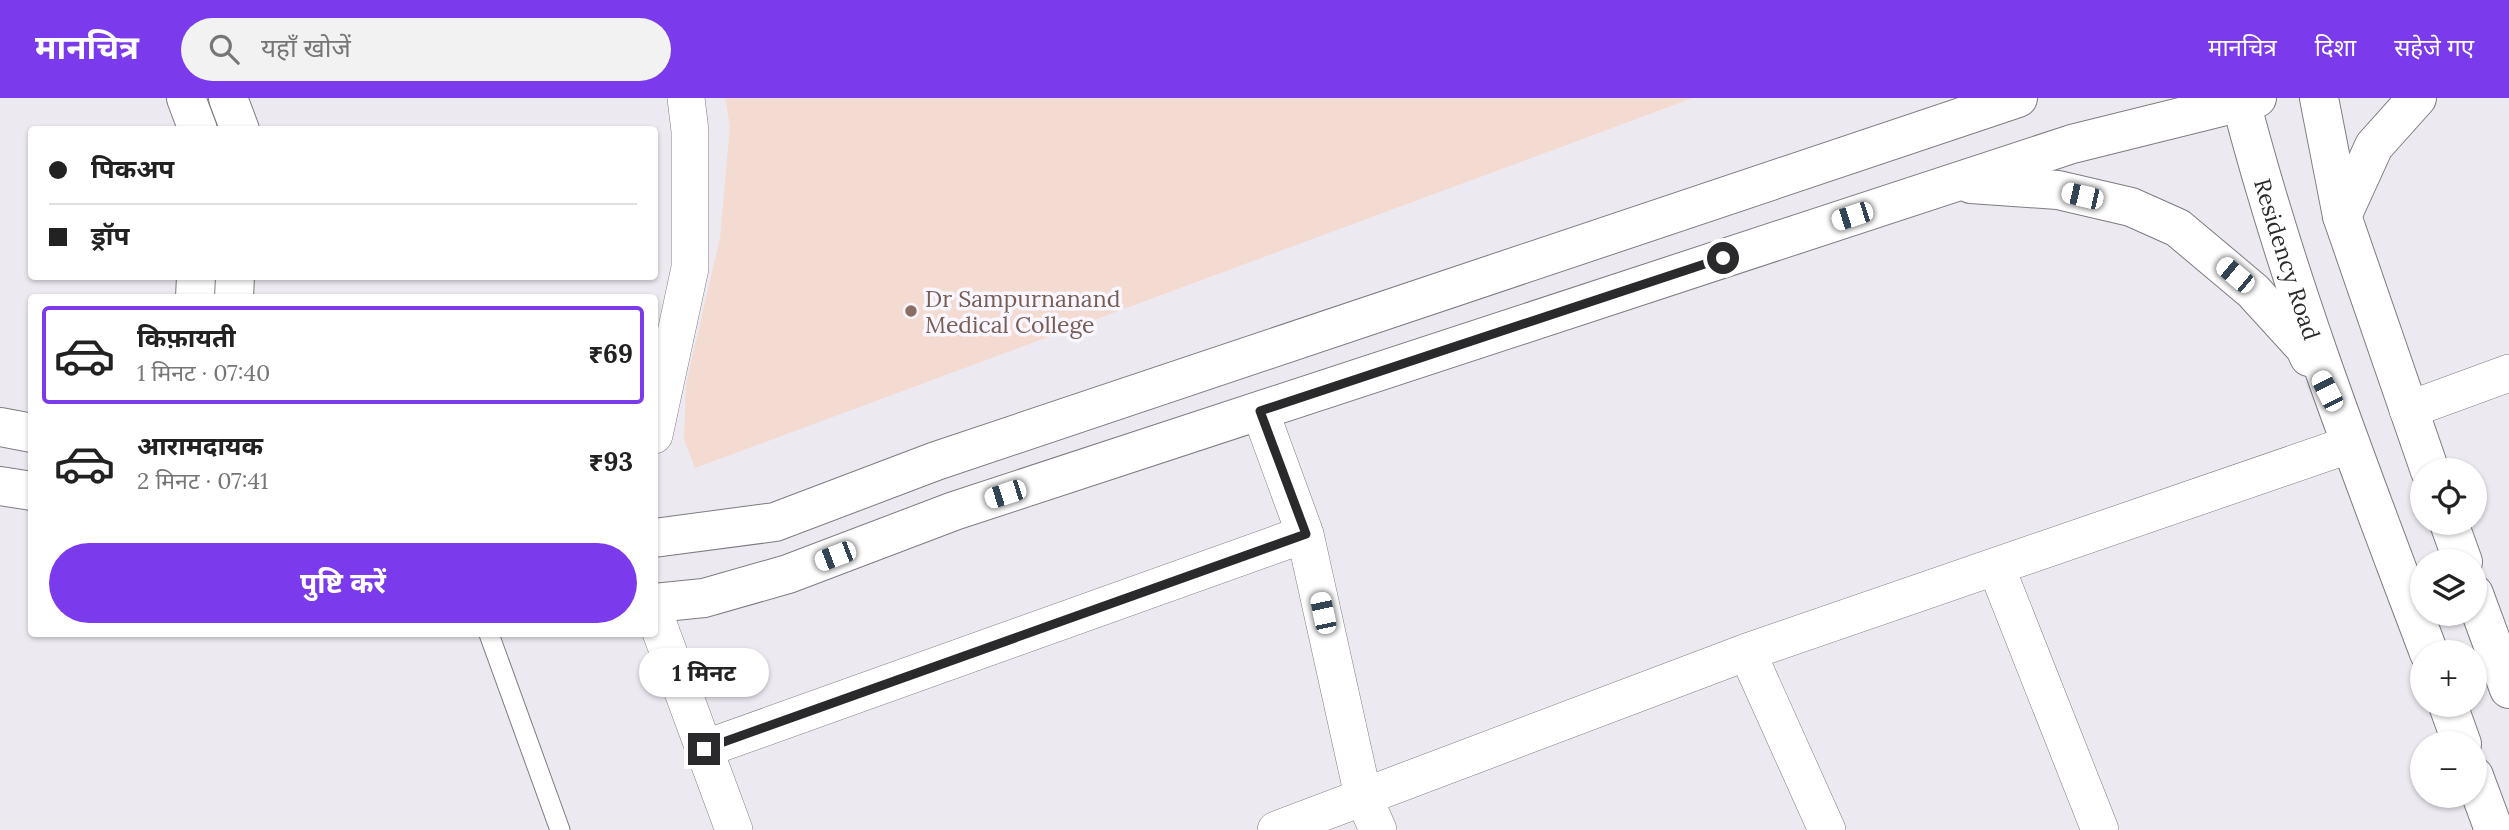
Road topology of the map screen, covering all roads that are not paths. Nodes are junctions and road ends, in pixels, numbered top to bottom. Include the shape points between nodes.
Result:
1 (186, 98) edge
2 (228, 98) edge
3 (686, 98) edge
4 (2018, 98) edge
5 (2319, 98) edge
6 (2417, 98) edge
7 (2246, 100) edge
8 (1988, 105) edge
9 (196, 126) edge
10 (238, 126) edge
11 (1954, 182) junction
12 (2342, 216) junction
13 (2509, 373) edge
14 (2408, 410) junction
15 (1260, 411) junction
16 (658, 416) edge
17 (0, 427) edge
18 (2344, 428) junction
19 (28, 432) edge
20 (2425, 458) edge
21 (0, 486) edge
22 (28, 491) edge
23 (1306, 534) junction
24 (658, 537) edge
25 (1996, 567) junction
26 (658, 603) edge
27 (658, 624) edge
28 (2486, 626) edge
29 (490, 637) edge
30 (2423, 640) edge
31 (1747, 652) junction
32 (2509, 689) edge
33 (704, 749) junction
34 (1363, 796) junction
35 (2486, 808) edge
36 (560, 830) edge
37 (734, 830) edge
38 (1276, 830) edge
39 (1378, 830) edge
40 (1827, 830) edge
41 (2100, 830) edge
42 (2494, 830) edge

1 - 9 street
2 - 10 street
3 - 16 street via 690,268
4 - 8 street
5 - 12 street
6 - 12 street via 2374,146
7 - 11 street via 2072,144
7 - 18 street, Residency Road via 2278,235
8 - 24 street via 949,456 775,522
11 - 15 street
11 - 18 street via 2058,190 2131,207 2178,228 2253,291 2305,348
12 - 14 street
13 - 14 street
14 - 20 street
15 - 23 street
15 - 26 street via 954,511 788,574 704,597
17 - 19 street
18 - 25 street
18 - 30 street, Residency Road
21 - 22 street
23 - 33 street
23 - 34 street
25 - 31 street
25 - 41 street
27 - 33 street
28 - 32 street
29 - 36 lane
31 - 34 street
31 - 40 street
33 - 37 street
34 - 38 street
34 - 39 street
35 - 42 street

